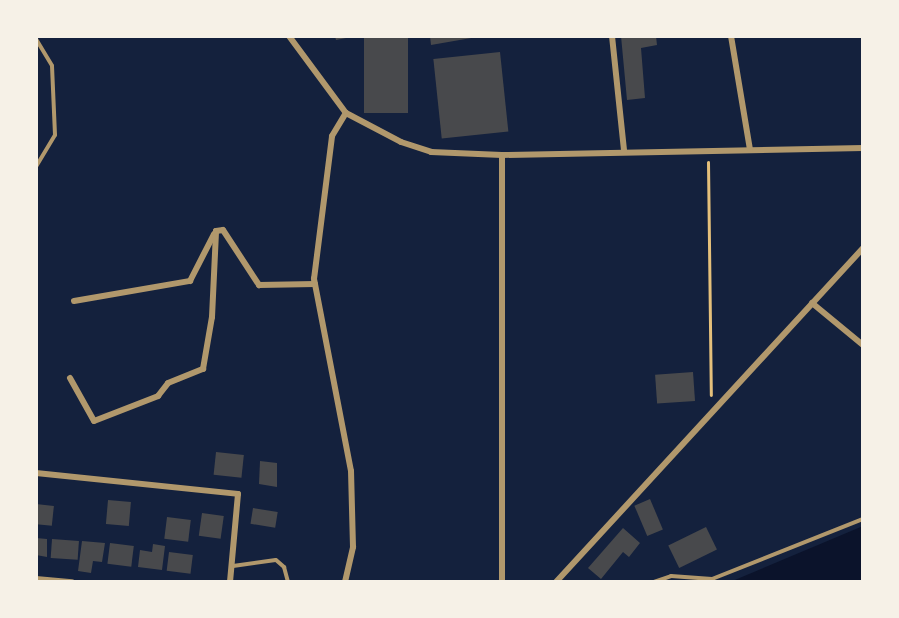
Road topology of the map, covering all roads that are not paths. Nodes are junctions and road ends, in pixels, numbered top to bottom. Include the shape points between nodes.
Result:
1 (289, 36) edge
2 (612, 36) edge
3 (731, 36) edge
4 (36, 39) edge
5 (346, 113) junction
6 (863, 148) edge
7 (750, 149) junction
8 (624, 150) junction
9 (502, 155) junction
10 (36, 167) edge
11 (216, 231) junction
12 (863, 248) edge
13 (315, 284) junction
14 (74, 301) dead end
15 (812, 303) junction
16 (863, 345) edge
17 (69, 378) dead end
18 (36, 473) edge
19 (863, 519) edge
20 (232, 566) junction
21 (36, 579) edge
22 (72, 582) edge
23 (230, 582) edge
24 (288, 582) edge
25 (345, 582) edge
26 (502, 582) edge
27 (556, 582) edge
28 (654, 582) edge

1 - 5 street
2 - 8 street
3 - 7 street
4 - 10 lane via 52,66 55,135
5 - 9 street via 401,142 431,152
5 - 13 street via 332,136 315,251
6 - 7 street
7 - 8 street
8 - 9 street
9 - 26 street
11 - 13 street via 223,230 259,285
11 - 14 street via 190,281
11 - 17 street via 212,317 203,369 168,383 158,396 94,421
12 - 15 street
13 - 25 street via 351,471 353,547
15 - 16 street
15 - 27 street
18 - 20 street via 238,494
19 - 28 lane via 712,579 671,576
20 - 23 street
20 - 24 lane via 276,560 284,567
21 - 22 street

